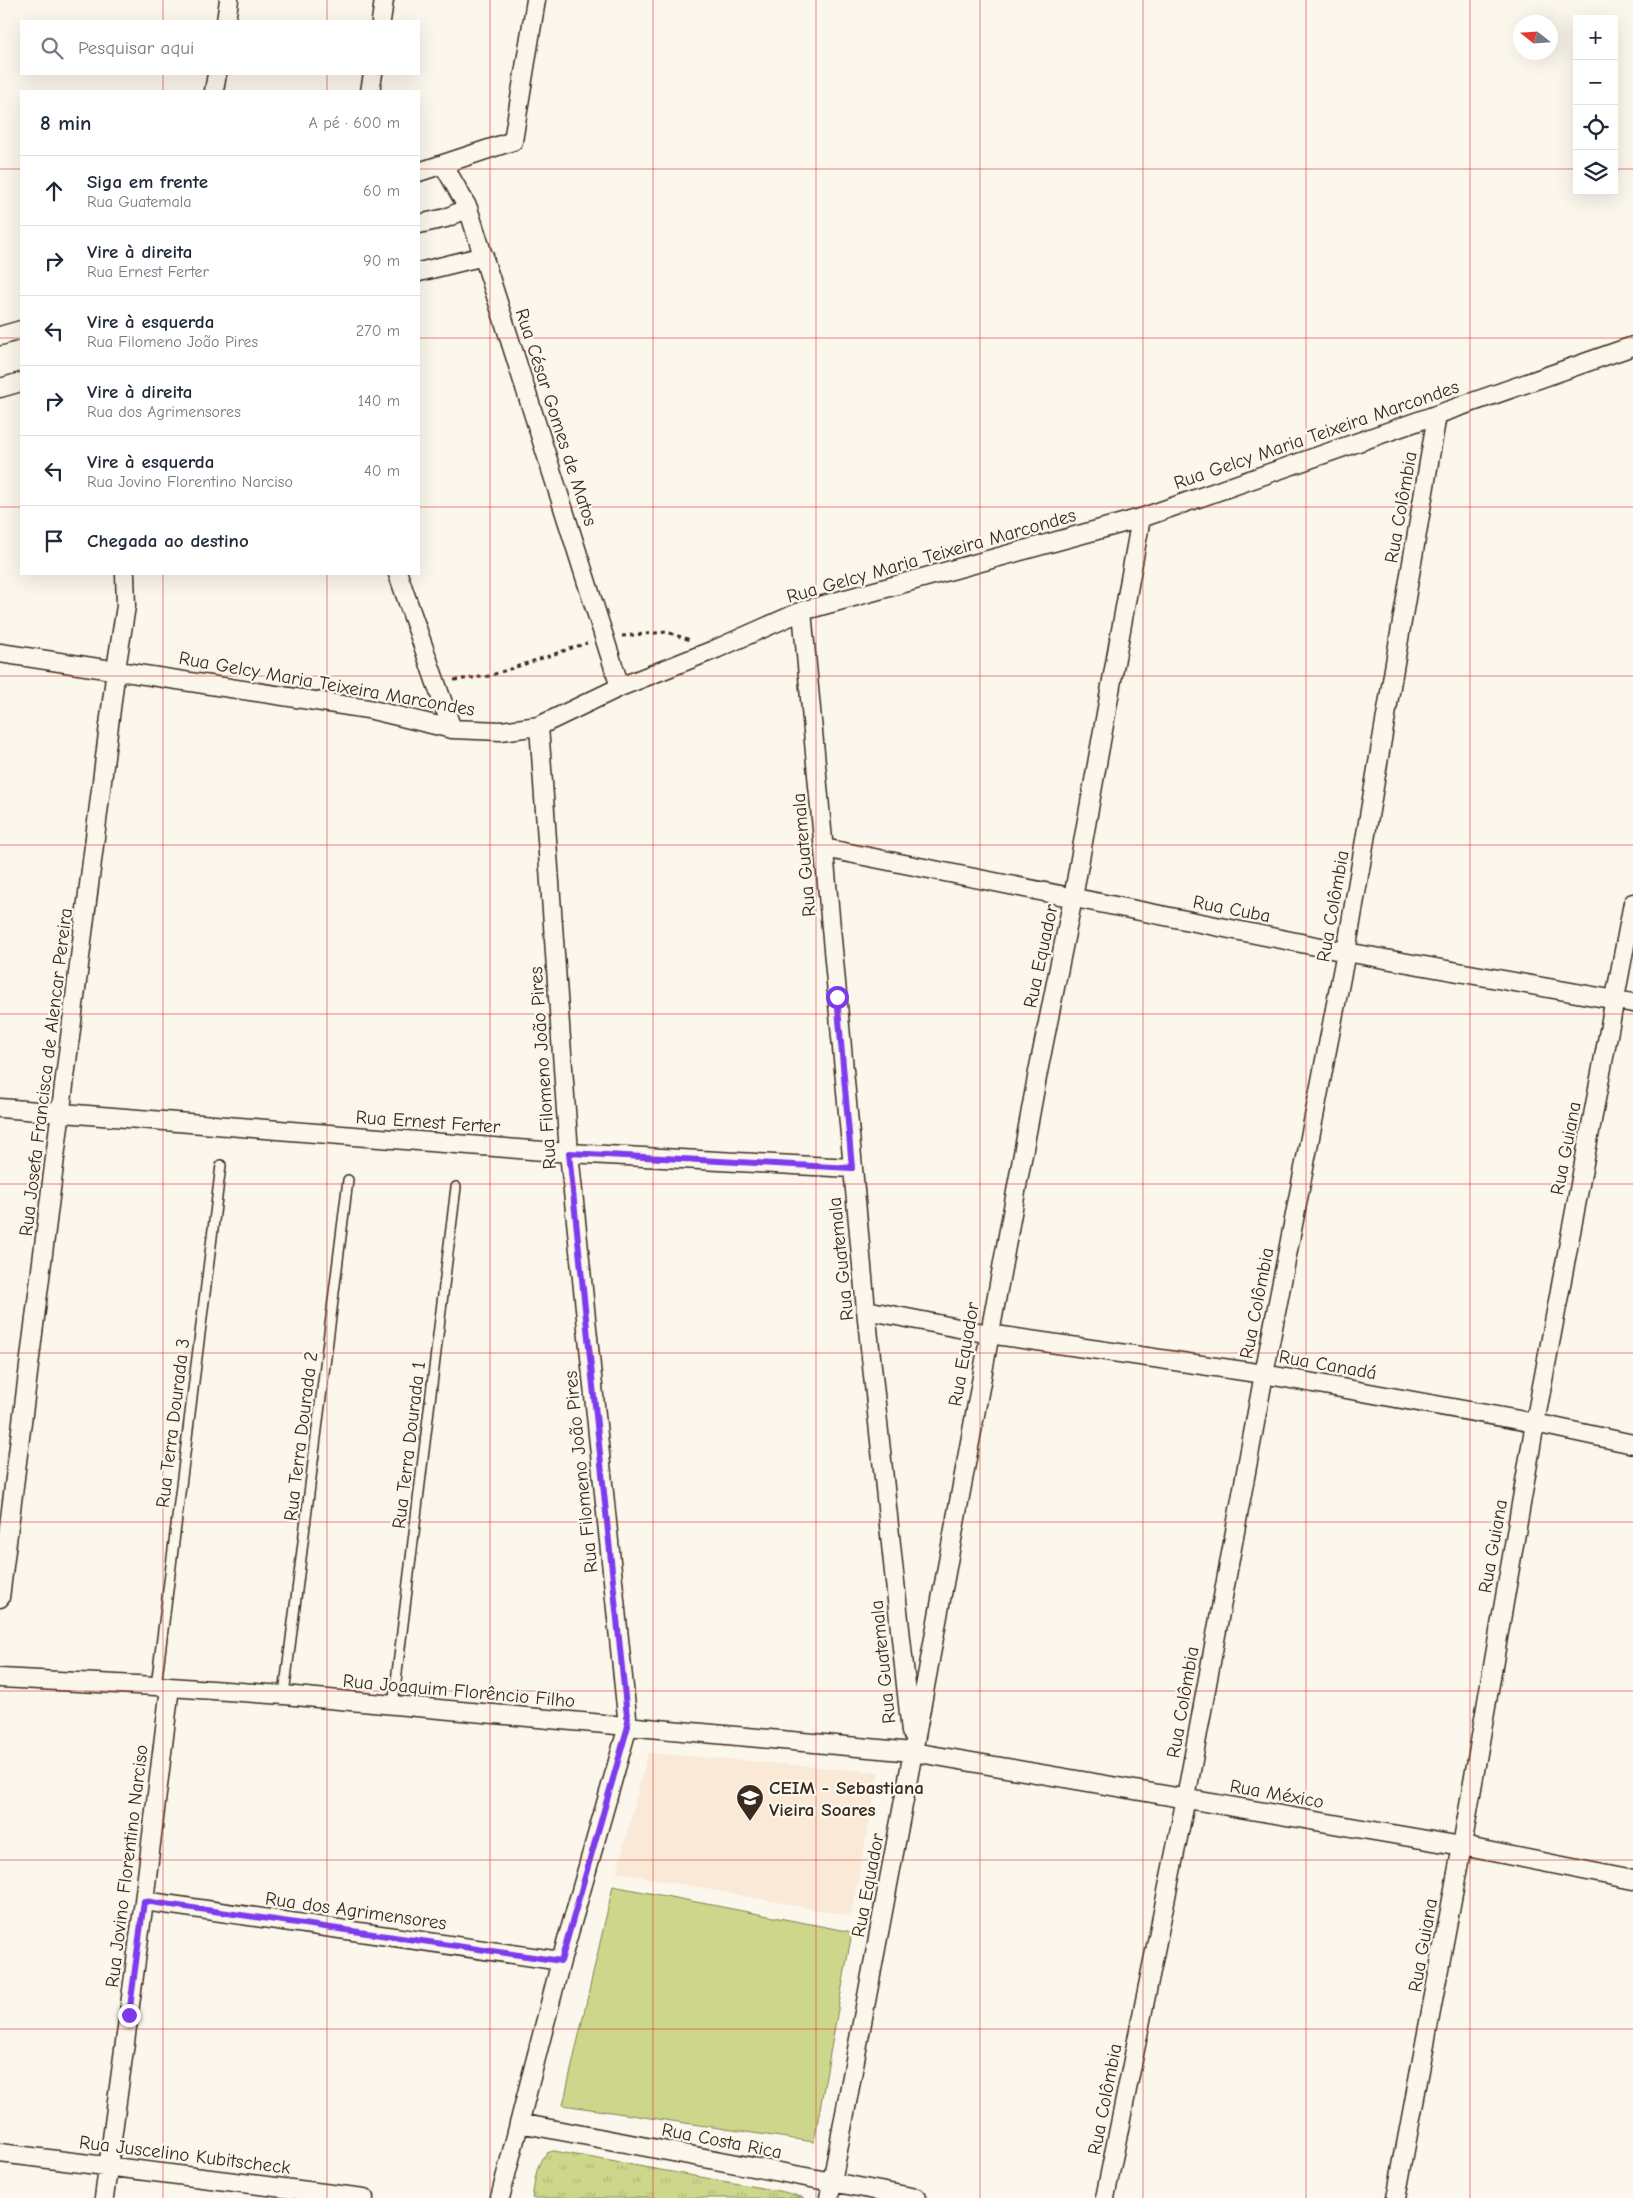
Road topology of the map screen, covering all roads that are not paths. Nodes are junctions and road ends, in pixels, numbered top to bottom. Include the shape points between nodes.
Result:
1 (229, 0) edge
2 (384, 0) edge
3 (536, 0) edge
4 (226, 20) edge
5 (381, 20) edge
6 (217, 75) edge
7 (373, 75) edge
8 (214, 90) edge
9 (370, 90) edge
10 (443, 164) junction
11 (420, 172) edge
12 (468, 208) junction
13 (420, 224) edge
14 (484, 256) junction
15 (420, 272) edge
16 (20, 330) edge
17 (0, 336) edge
18 (1633, 346) edge
19 (20, 382) edge
20 (0, 388) edge
21 (1437, 415) junction
22 (1141, 518) junction
23 (124, 575) edge
24 (398, 575) edge
25 (802, 611) junction
26 (0, 653) edge
27 (116, 669) junction
28 (620, 687) junction
29 (539, 726) junction
30 (452, 729) junction
31 (824, 848) junction
32 (1073, 898) junction
33 (1633, 903) edge
34 (1346, 952) junction
35 (1614, 1000) junction
36 (1633, 1004) edge
37 (0, 1108) edge
38 (62, 1114) junction
39 (569, 1153) junction
40 (221, 1165) dead end
41 (852, 1168) junction
42 (348, 1180) dead end
43 (456, 1187) dead end
44 (866, 1310) junction
45 (988, 1334) junction
46 (1264, 1374) junction
47 (1535, 1423) junction
48 (1633, 1444) edge
49 (0, 1598) edge
50 (0, 1678) edge
51 (163, 1686) junction
52 (284, 1695) junction
53 (393, 1706) junction
54 (628, 1726) junction
55 (913, 1752) junction
56 (1186, 1798) junction
57 (1462, 1846) junction
58 (1633, 1880) edge
59 (144, 1901) junction
60 (561, 1961) junction
61 (519, 2123) junction
62 (0, 2153) edge
63 (108, 2166) junction
64 (830, 2190) edge
65 (104, 2198) edge
66 (364, 2198) edge
67 (500, 2198) edge
68 (917, 2198) edge
69 (1105, 2198) edge
70 (1396, 2198) edge

1 - 4 street
2 - 5 street
3 - 10 street via 513,141
6 - 8 street
7 - 9 street
10 - 11 street
10 - 12 street, Rua César Gomes de Matos
12 - 13 street via 446,218
12 - 14 street, Rua César Gomes de Matos
14 - 15 street
14 - 28 street, Rua César Gomes de Matos
16 - 17 street
18 - 21 street, Rua Gelcy Maria Teixeira Marcondes
19 - 20 street
21 - 22 street, Rua Gelcy Maria Teixeira Marcondes
21 - 34 street, Rua Colômbia
22 - 25 street, Rua Gelcy Maria Teixeira Marcondes
22 - 32 street, Rua Equador
23 - 27 street, Rua Josefa Francisca de Alencar Pereira via 126,606
24 - 30 street
25 - 28 street, Rua Gelcy Maria Teixeira Marcondes
25 - 31 street, Rua Guatemala
26 - 27 street, Rua Gelcy Maria Teixeira Marcondes
27 - 30 street, Rua Gelcy Maria Teixeira Marcondes via 368,709
27 - 38 street, Rua Josefa Francisca de Alencar Pereira
28 - 29 street, Rua Gelcy Maria Teixeira Marcondes
29 - 30 street, Rua Gelcy Maria Teixeira Marcondes via 501,731
29 - 39 street, Rua Filomeno João Pires
31 - 32 street, Rua Cuba
31 - 41 street, Rua Guatemala
32 - 34 street, Rua Cuba
32 - 45 street, Rua Equador
33 - 35 street, Rua Guiana
34 - 35 street, Rua Cuba
34 - 46 street, Rua Colômbia
35 - 36 street, Rua Cuba
35 - 47 street, Rua Guiana
37 - 38 street, Rua Ernest Ferter
38 - 39 street, Rua Ernest Ferter
38 - 49 street, Rua Josefa Francisca de Alencar Pereira
39 - 41 street, Rua Ernest Ferter
39 - 54 street, Rua Filomeno João Pires
40 - 51 lane, Rua Terra Dourada 3
41 - 44 street, Rua Guatemala
42 - 52 lane, Rua Terra Dourada 2
43 - 53 lane, Rua Terra Dourada 1
44 - 45 street, Rua Canadá
44 - 55 street, Rua Guatemala
45 - 46 street, Rua Canadá
45 - 55 street, Rua Equador
46 - 47 street, Rua Canadá
46 - 56 street, Rua Colômbia
47 - 48 street, Rua Canadá
47 - 57 street, Rua Guiana
50 - 51 street, Rua Joaquim Florêncio Filho
51 - 52 street, Rua Joaquim Florêncio Filho
51 - 59 street, Rua Jovino Florentino Narciso
52 - 53 street, Rua Joaquim Florêncio Filho
53 - 54 street, Rua Joaquim Florêncio Filho
54 - 55 street, Rua Joaquim Florêncio Filho
54 - 60 street, Rua Filomeno João Pires
55 - 56 street, Rua México
55 - 64 street, Rua Equador
56 - 57 street, Rua México
56 - 69 street, Rua Colômbia
57 - 58 street, Rua México
57 - 70 street, Rua Guiana
59 - 60 street, Rua dos Agrimensores
59 - 63 street, Rua Jovino Florentino Narciso
60 - 61 street, Rua Filomeno João Pires
61 - 64 street, Rua Costa Rica
61 - 67 street, Rua Filomeno João Pires
62 - 63 street, Rua Juscelino Kubitscheck
63 - 65 street, Rua Jovino Florentino Narciso
63 - 66 street, Rua Juscelino Kubitscheck
64 - 68 street, Rua Costa Rica

